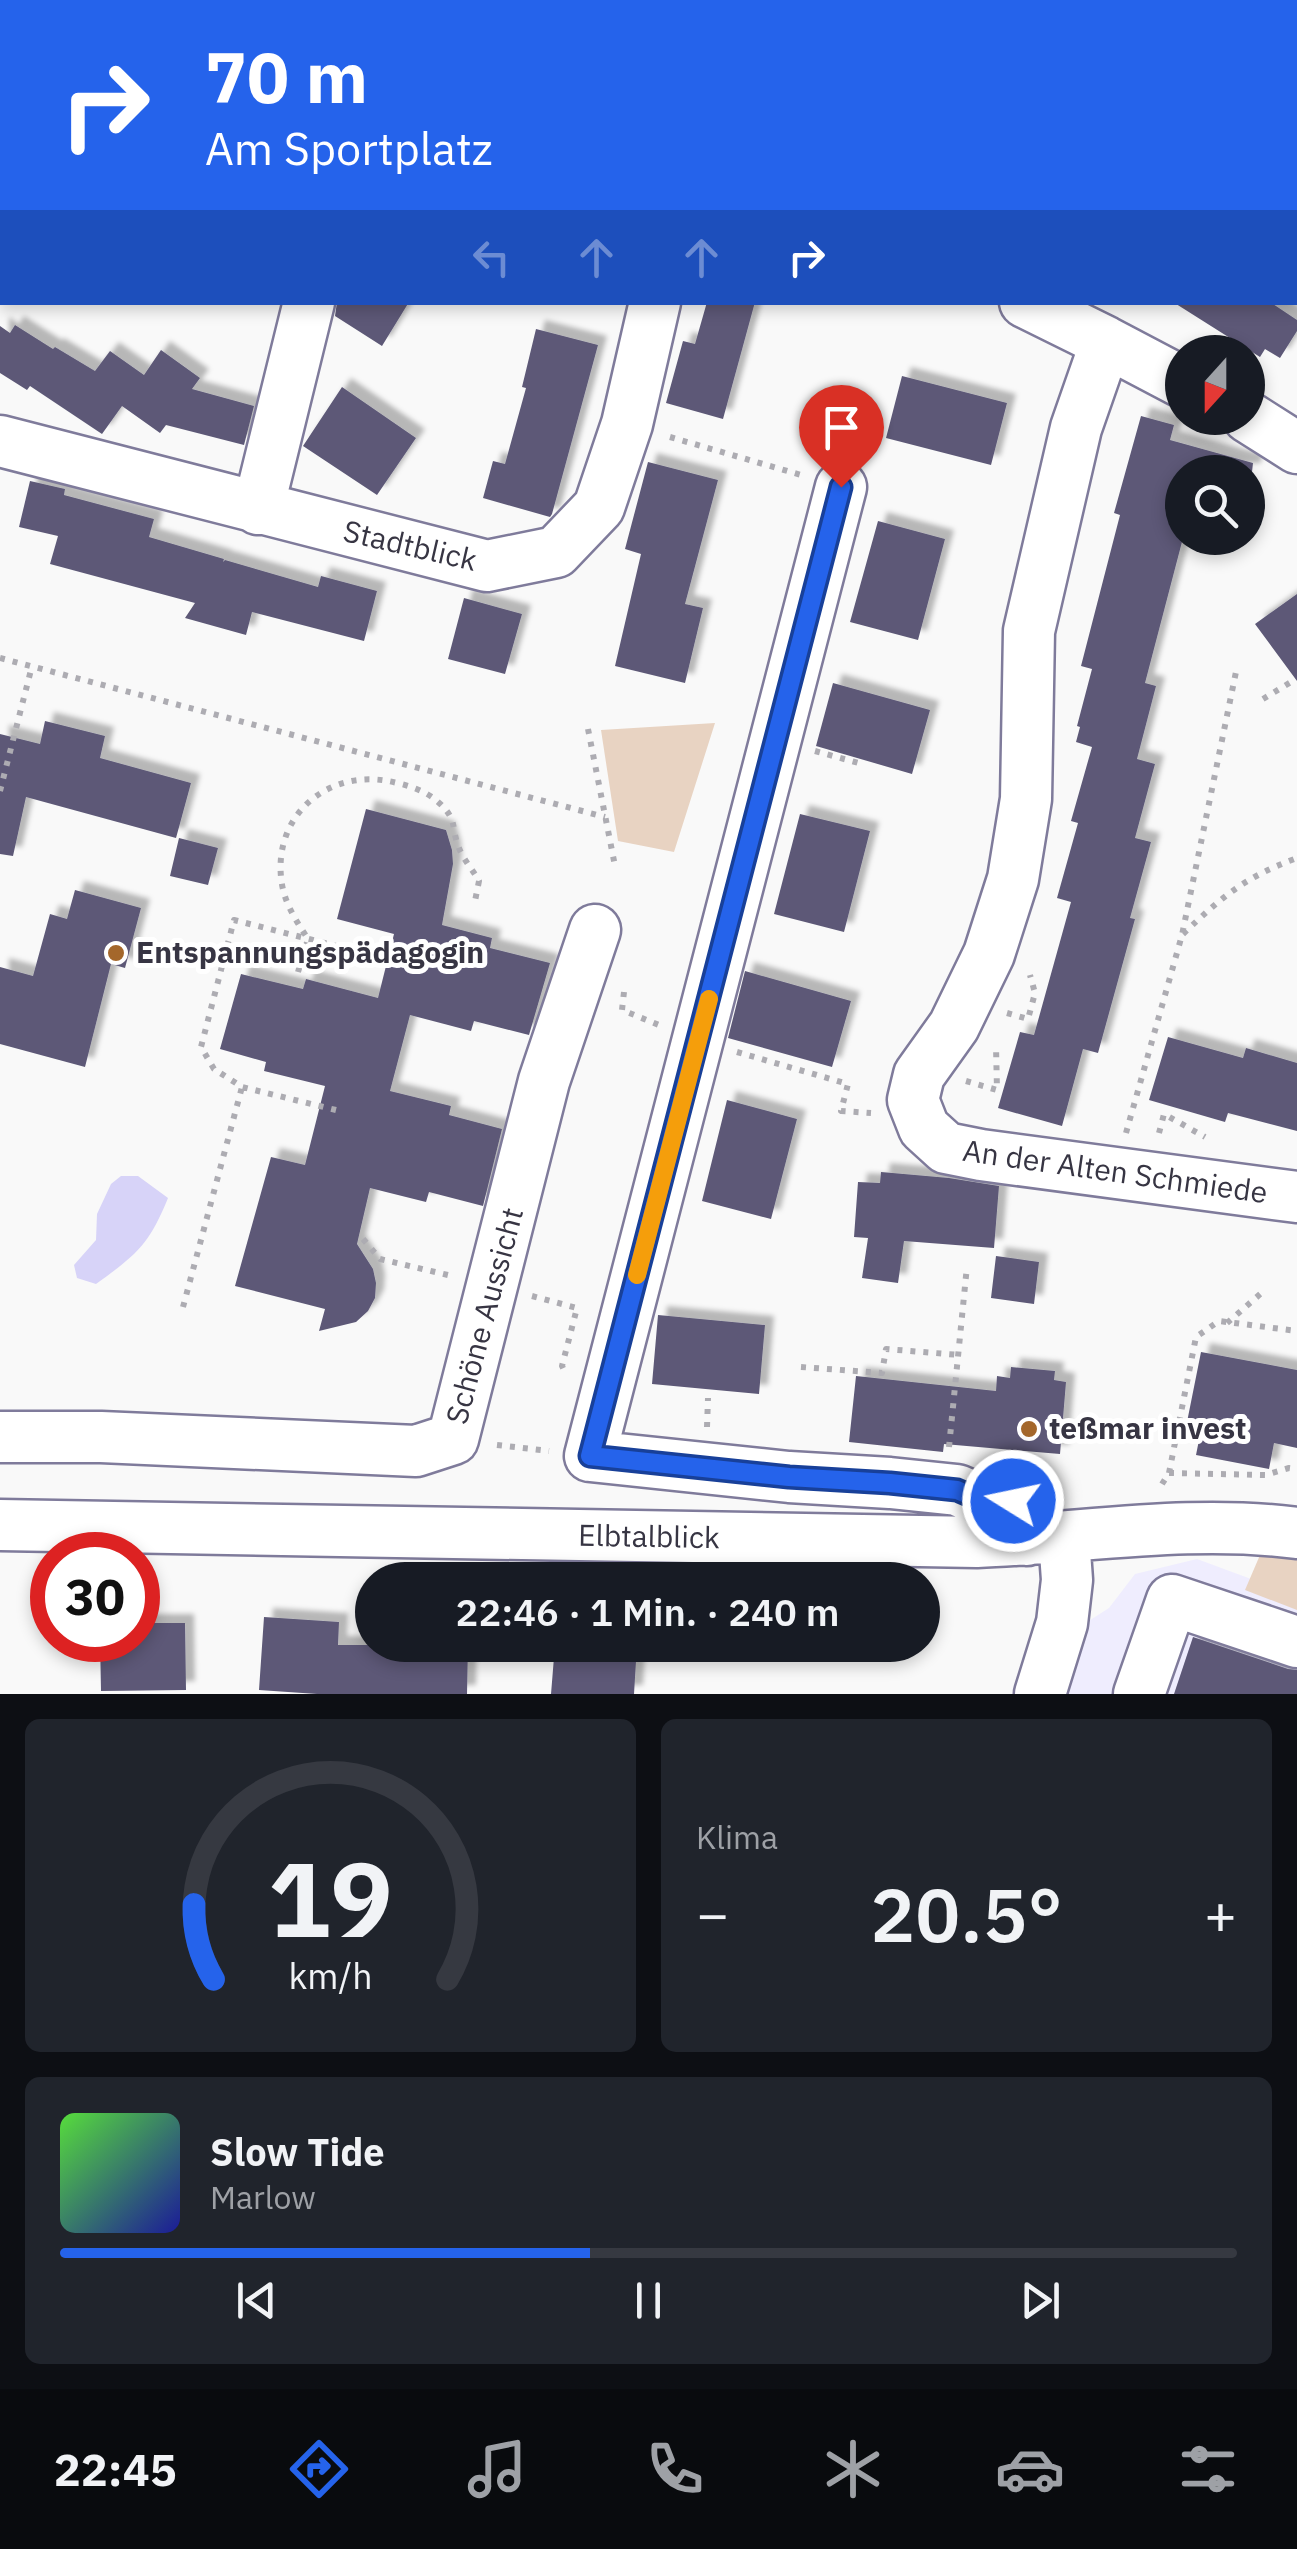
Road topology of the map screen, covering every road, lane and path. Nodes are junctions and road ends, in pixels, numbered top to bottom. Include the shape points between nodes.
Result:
1 (308, 305) edge
2 (655, 305) edge
3 (1031, 305) edge
4 (1106, 342) junction
5 (1165, 373) edge
6 (627, 424) junction
7 (1265, 428) edge
8 (0, 442) edge
9 (1297, 448) edge
10 (841, 487) joint
11 (258, 509) junction
12 (0, 658) edge
13 (32, 666) junction
14 (1236, 667) dead end
15 (1296, 679) edge
16 (1263, 700) dead end
17 (588, 729) dead end
18 (0, 791) edge
19 (605, 817) junction
20 (1297, 858) edge
21 (615, 866) dead end
22 (475, 900) dead end
23 (596, 930) dead end
24 (1182, 935) junction
25 (308, 939) junction
26 (380, 956) dead end
27 (298, 972) dead end
28 (625, 977) dead end
29 (995, 1040) dead end
30 (698, 1041) junction
31 (771, 1062) dead end
32 (959, 1079) dead end
33 (242, 1086) junction
34 (336, 1110) dead end
35 (842, 1111) dead end
36 (1126, 1134) dead end
37 (1297, 1197) edge
38 (967, 1266) dead end
39 (1266, 1288) dead end
40 (183, 1307) dead end
41 (1226, 1323) junction
42 (1297, 1331) edge
43 (958, 1355) junction
44 (801, 1367) dead end
45 (0, 1437) edge
46 (950, 1438) dead end
47 (453, 1439) junction
48 (590, 1456) junction
49 (1297, 1469) edge
50 (1169, 1473) junction
51 (1160, 1488) dead end
52 (0, 1525) edge
53 (1297, 1533) edge
54 (1046, 1539) junction
55 (1297, 1642) edge
56 (1040, 1694) edge
57 (1139, 1694) edge

1 - 11 street
2 - 6 street, Stadtblick
3 - 4 street
4 - 5 street
4 - 37 street, An der Alten Schmiede via 1076,428 1029,631 1026,799 1013,879 988,954 954,1026 919,1075 913,1100 924,1128 946,1148
6 - 10 path
6 - 11 street, Stadtblick via 598,507 556,552 487,566
7 - 9 street
8 - 11 street, Stadtblick
10 - 30 street
12 - 13 path
13 - 18 path
13 - 19 path
14 - 24 path
15 - 16 path
17 - 19 path
19 - 21 path
20 - 24 path via 1238,886
22 - 25 path via 479,880 459,848 454,819 435,798 371,778 338,783 310,800 290,825 280,856 288,908
23 - 47 street, Schöne Aussicht via 544,1080
24 - 36 path
25 - 26 path
25 - 27 path
25 - 33 path via 234,920 202,1047 214,1069
28 - 30 path via 622,1010
29 - 32 path via 998,1090
30 - 48 street
31 - 35 path via 848,1084
33 - 34 path
33 - 40 path
38 - 43 path
39 - 41 path
41 - 42 path
41 - 50 path via 1196,1337
43 - 44 path via 886,1348 882,1373
43 - 46 path
45 - 47 street, Schöne Aussicht via 416,1452
47 - 48 path
48 - 54 street via 957,1490 1013,1501
49 - 50 path
50 - 51 path
52 - 54 street, Elbtalblick
53 - 54 street, Elbtalblick via 1176,1528
54 - 56 street via 1067,1580 1062,1623
55 - 57 street via 1172,1600

